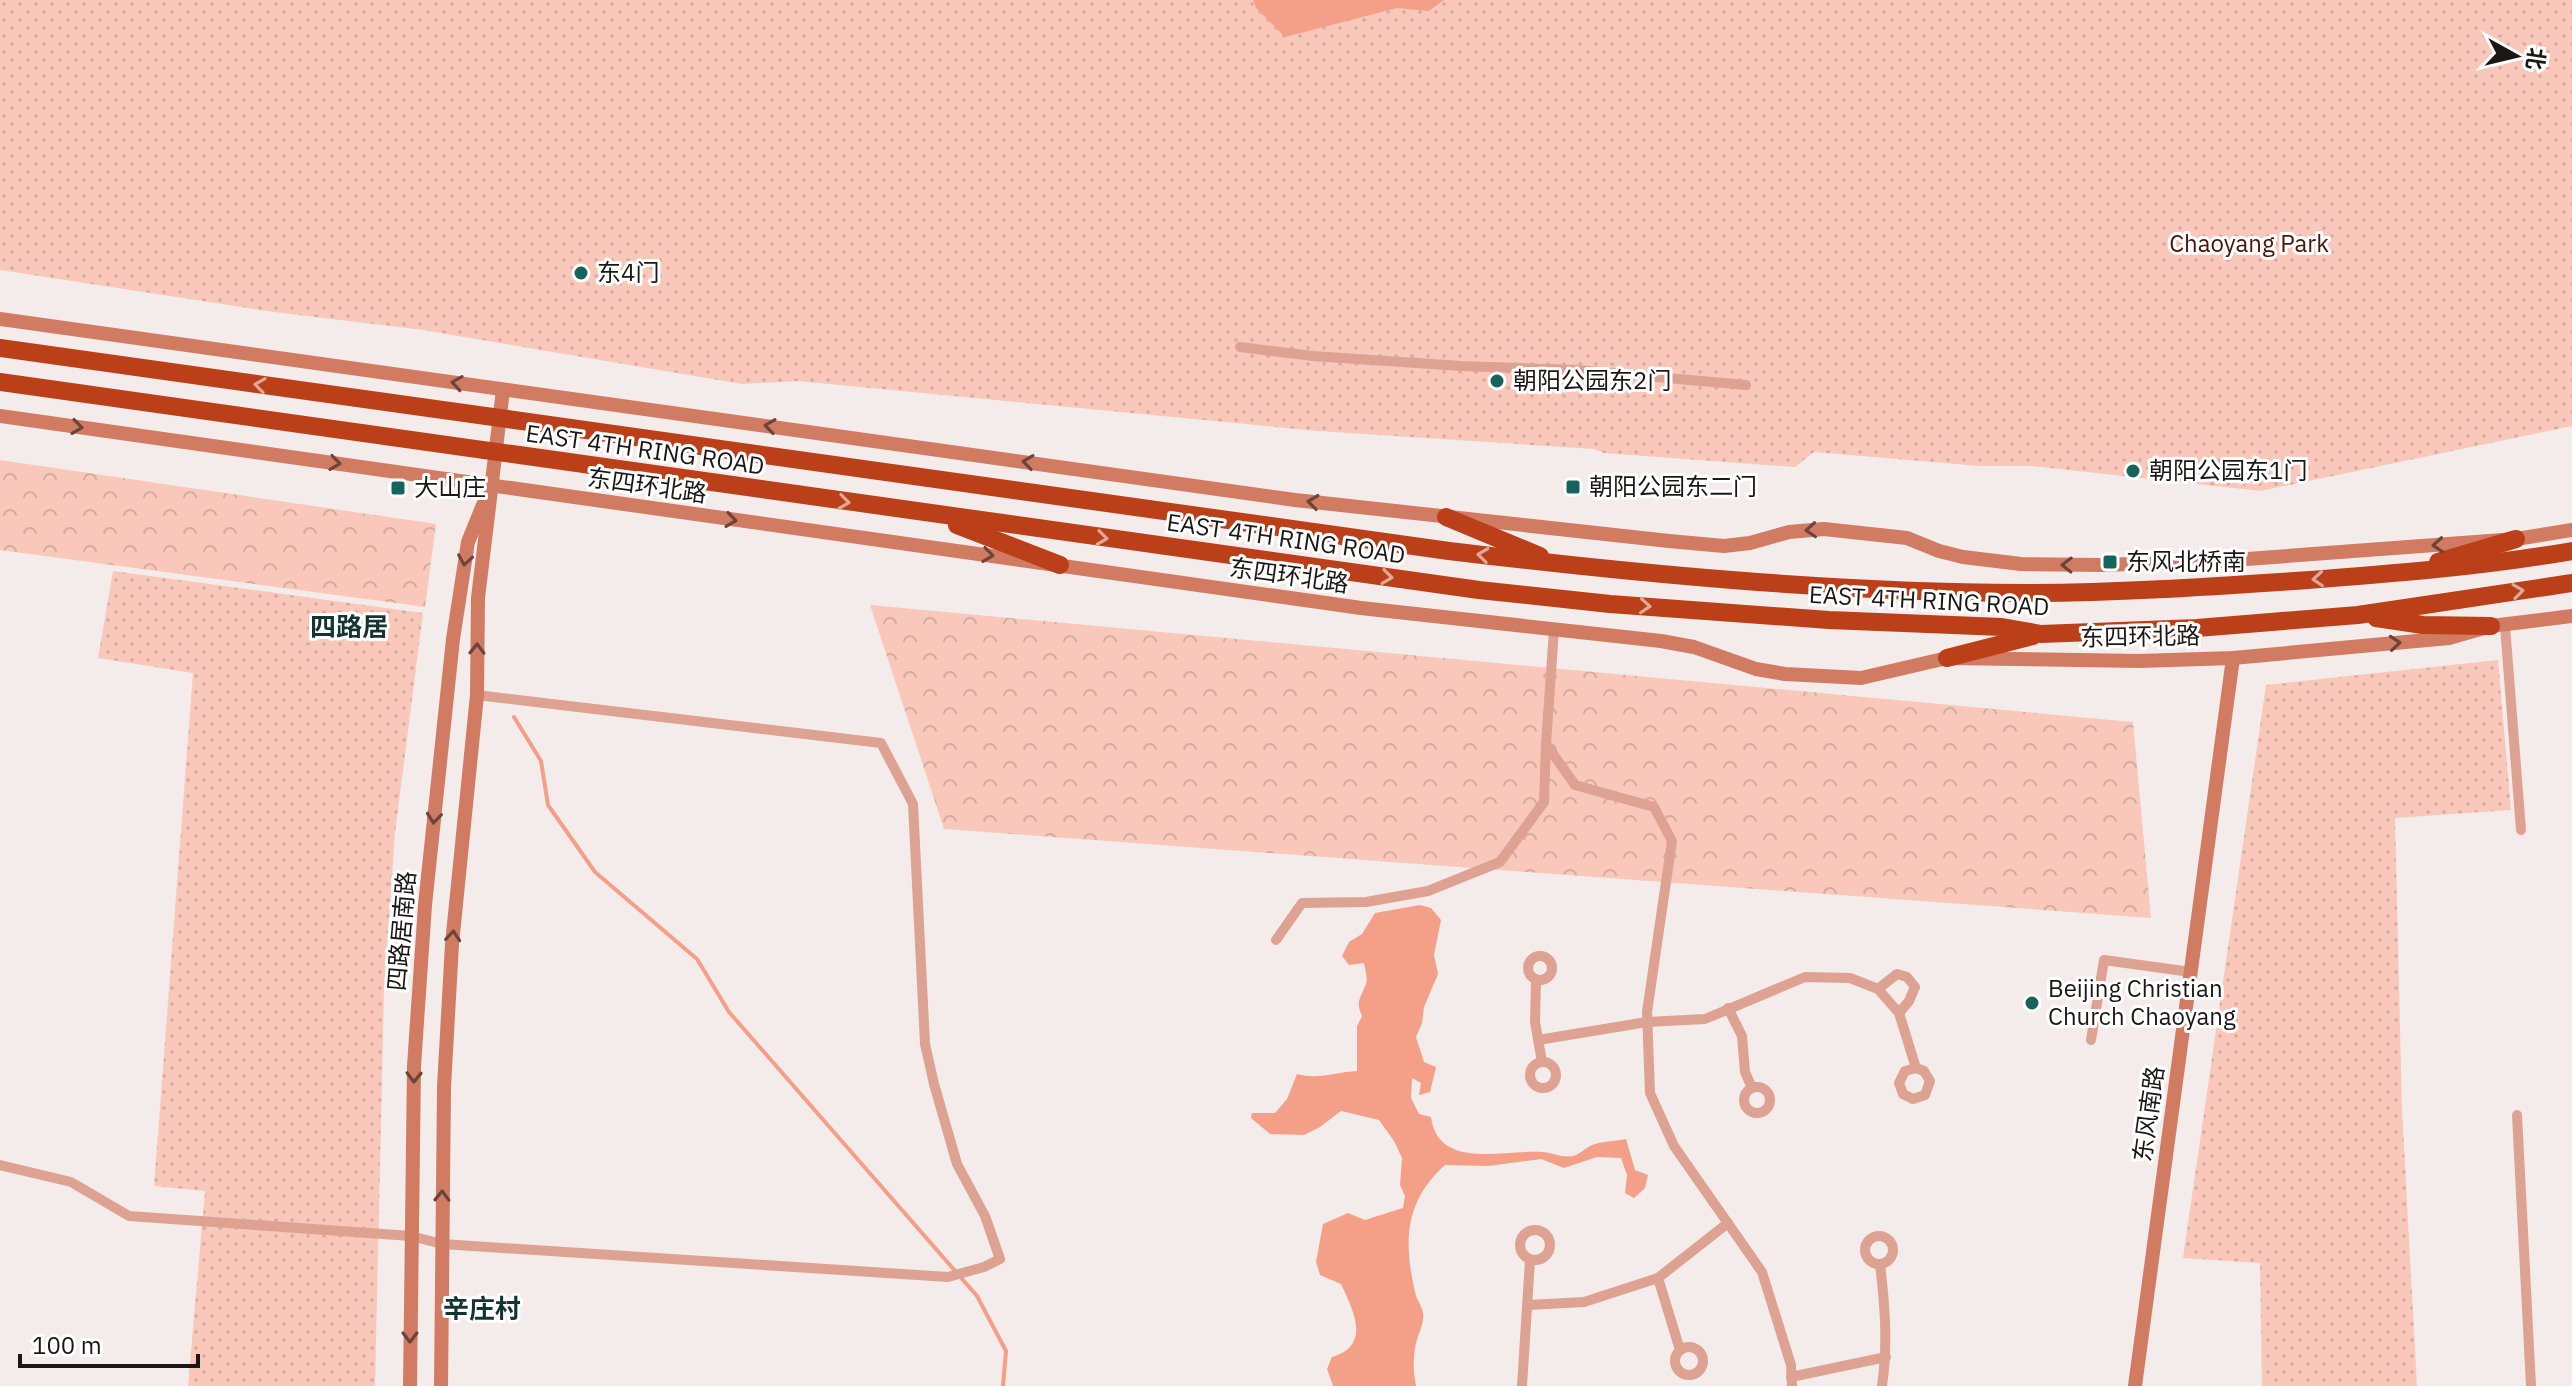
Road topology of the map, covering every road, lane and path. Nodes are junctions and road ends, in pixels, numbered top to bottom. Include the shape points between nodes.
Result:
1 (0, 319) edge
2 (1240, 347) dead end
3 (0, 348) edge
4 (0, 382) edge
5 (1746, 385) dead end
6 (503, 390) junction
7 (0, 416) edge
8 (490, 486) junction
9 (928, 514) junction
10 (1446, 517) junction
11 (2572, 530) edge
12 (2516, 539) junction
13 (2572, 551) edge
14 (1060, 565) junction
15 (1561, 565) junction
16 (2395, 574) junction
17 (2572, 583) edge
18 (2358, 615) junction
19 (2572, 616) edge
20 (2498, 626) junction
21 (1554, 630) junction
22 (2041, 634) junction
23 (1947, 658) junction
24 (2233, 658) junction
25 (477, 695) junction
26 (1546, 744) junction
27 (2521, 830) dead end
28 (1276, 940) dead end
29 (2191, 972) junction
30 (1536, 979) dead end
31 (1878, 989) junction
32 (1728, 1008) junction
33 (1899, 1013) junction
34 (1647, 1022) junction
35 (1538, 1040) junction
36 (2091, 1040) dead end
37 (1542, 1062) dead end
38 (1916, 1068) dead end
39 (1752, 1088) dead end
40 (2517, 1115) dead end
41 (0, 1165) edge
42 (1728, 1223) junction
43 (411, 1236) junction
44 (442, 1244) junction
45 (1530, 1260) dead end
46 (1880, 1264) dead end
47 (1658, 1278) junction
48 (1528, 1305) junction
49 (1680, 1350) dead end
50 (1886, 1357) junction
51 (1792, 1381) edge
52 (410, 1386) edge
53 (441, 1386) edge
54 (1522, 1386) edge
55 (1882, 1386) edge
56 (2135, 1386) edge
57 (2531, 1386) edge

6 -> 1 street
2 - 5 street
15 -> 3 highway, EAST 4TH RING ROAD
4 -> 9 highway, EAST 4TH RING ROAD
6 - 8 street
10 -> 6 street
7 -> 8 street, 东四环北路
8 -> 14 street, 东四环北路
25 -> 8 street via 478,598
8 -> 43 street, 四路居南路 via 468,542 428,874 414,1066
9 - 14 highway
9 -> 22 highway, EAST 4TH RING ROAD via 1479,590
12 -> 10 street via 2220,561 2021,564 1963,557 1869,532 1789,532 1724,546
10 - 15 highway
11 - 12 street
12 - 16 highway
13 - 16 highway, EAST 4TH RING ROAD
14 - 21 street, 东四环北路
16 -> 15 highway, EAST 4TH RING ROAD via 2024,593 1835,587
18 -> 17 highway, EAST 4TH RING ROAD
18 - 20 highway via 2423,625
18 - 22 highway, EAST 4TH RING ROAD
19 - 20 street, 东四环北路
24 -> 20 street, 东四环北路 via 2449,638
20 - 27 street
21 - 23 street, 东四环北路 via 1694,647 1785,674 1861,678
21 - 26 street
22 - 23 highway
23 - 24 street, 东四环北路
24 - 29 street, 东风南路
44 -> 25 street via 452,944
25 - 44 street via 881,743 913,804 925,1044 934,1084 957,1164 985,1216 1000,1259 948,1277
26 - 28 street via 1544,802 1500,862 1428,891 1366,902 1302,903
26 - 34 street via 1575,785 1654,807 1672,841
29 - 36 street via 2104,960
29 - 56 street, 东风南路
30 - 35 street
31 - 32 street via 1850,978 1805,977
31 - 33 street
31 - 33 street via 1897,974 1907,977 1915,987
32 - 34 street via 1705,1019
32 - 39 street via 1742,1036
33 - 38 street
34 - 35 street
34 - 42 street via 1650,1093 1674,1146
35 - 37 street
40 - 57 street
41 - 43 street via 71,1182 129,1216
42 - 47 street
42 - 51 street via 1762,1272
43 - 44 street
43 -> 52 street, 四路居南路
44 - 53 street
45 - 48 street
46 - 50 street
47 - 48 street via 1584,1302
47 - 49 street
48 - 54 street
50 - 51 street
50 - 55 street

